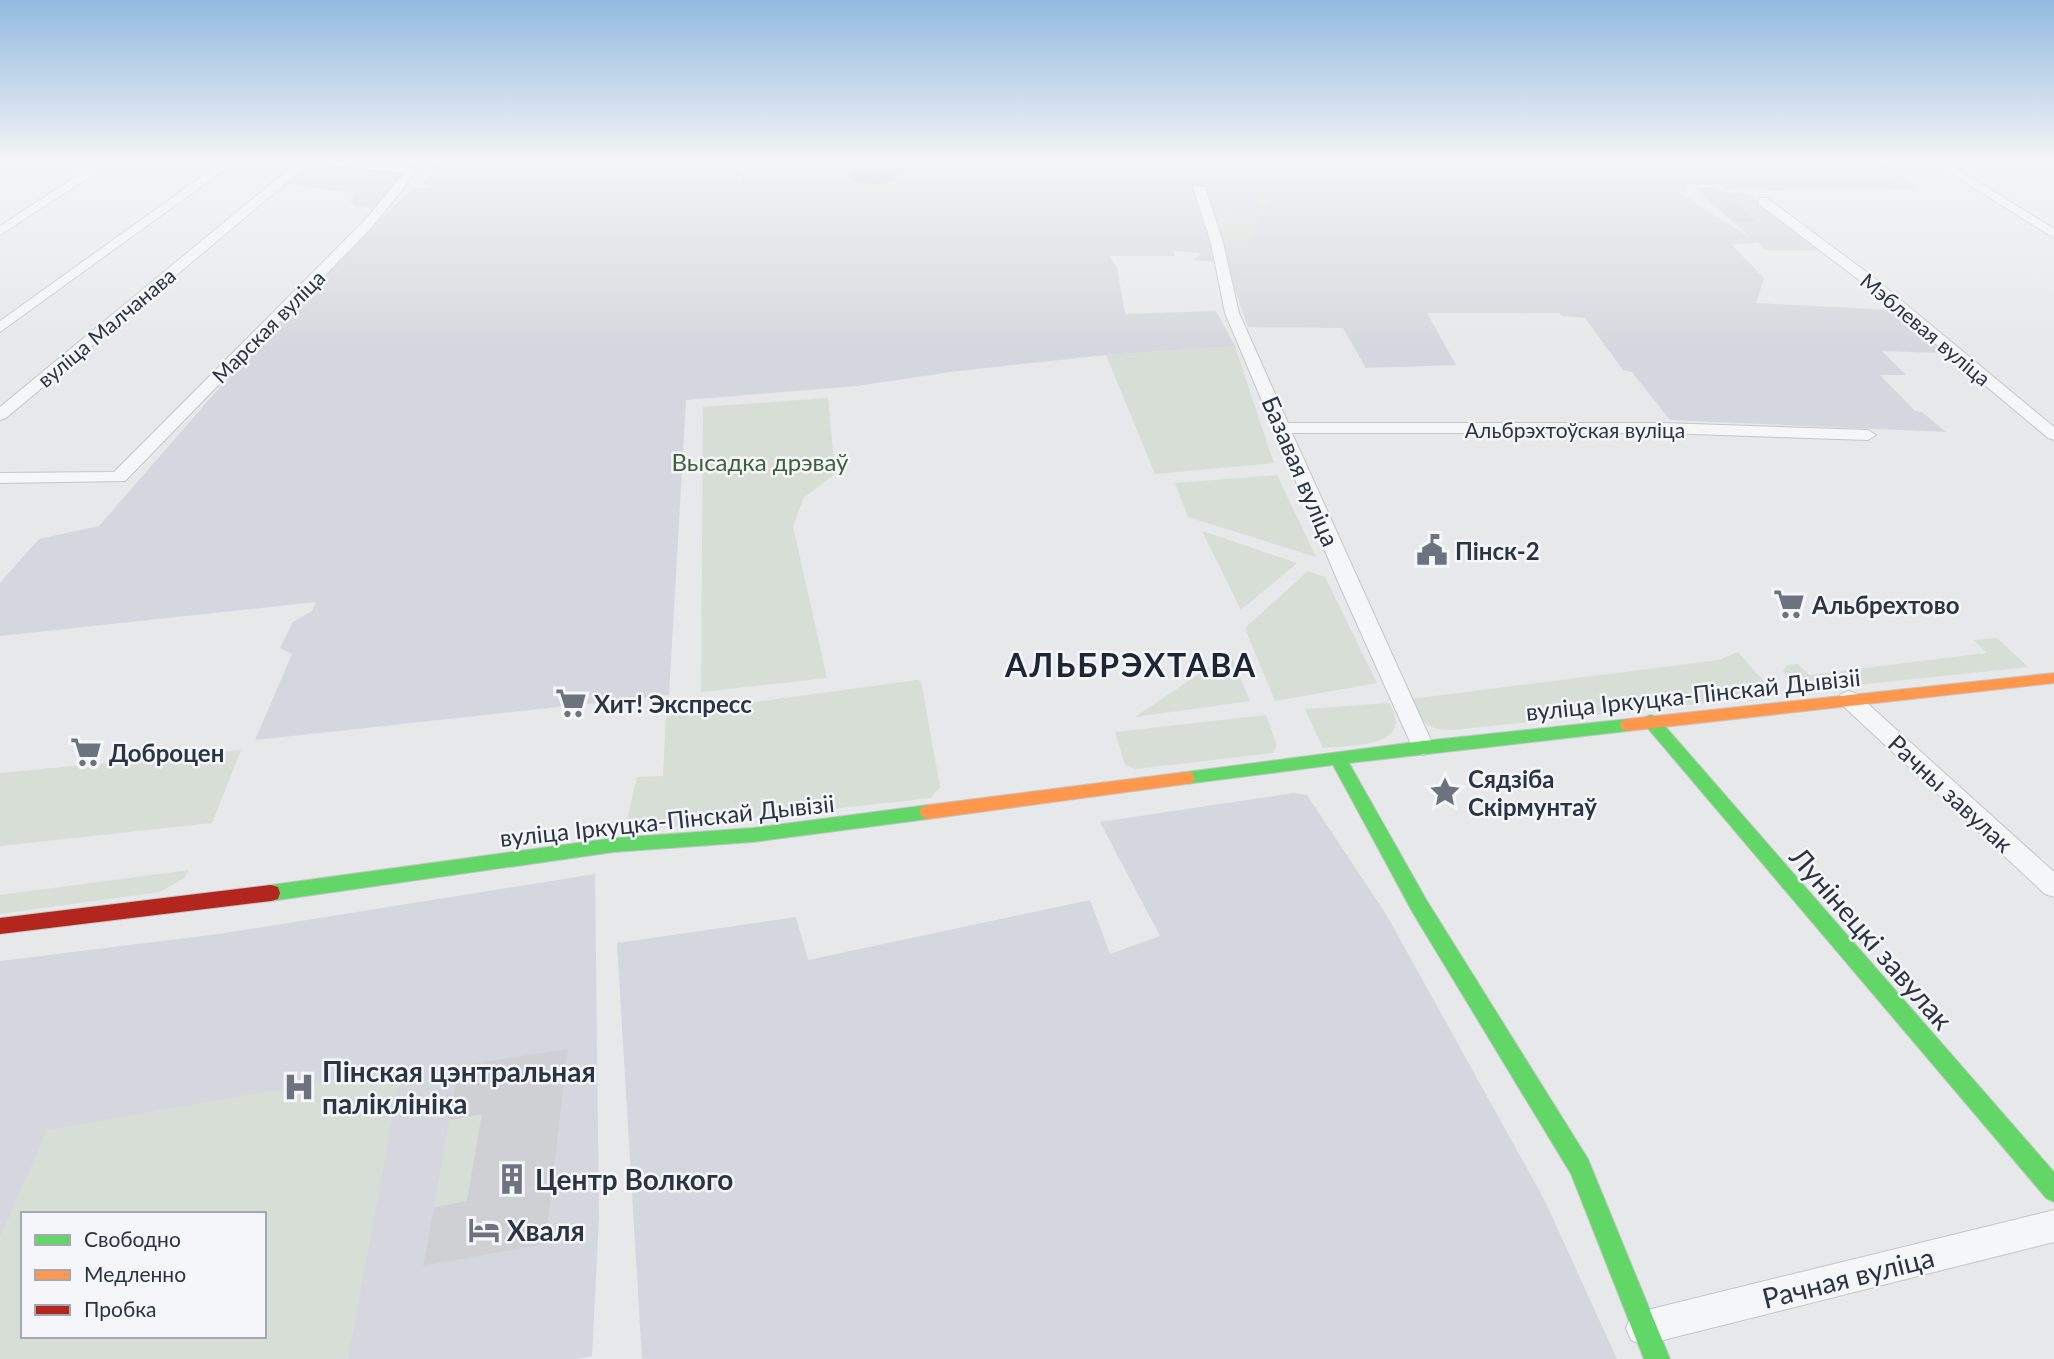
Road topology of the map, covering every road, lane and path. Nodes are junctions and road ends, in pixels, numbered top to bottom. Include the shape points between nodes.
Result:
1 (146, 222) edge
2 (232, 222) edge
3 (369, 222) edge
4 (1210, 222) edge
5 (1791, 222) edge
6 (2035, 222) edge
7 (2054, 234) edge
8 (0, 328) edge
9 (0, 415) edge
10 (1281, 428) junction
11 (1868, 435) dead end
12 (2054, 435) edge
13 (0, 478) edge
14 (2054, 678) edge
15 (1849, 699) junction
16 (1651, 721) junction
17 (1423, 747) junction
18 (1338, 760) junction
19 (2054, 887) edge
20 (0, 926) edge
21 (2054, 1190) edge
22 (2054, 1226) edge
23 (1643, 1328) junction
24 (1657, 1359) edge

1 - 8 street
2 - 9 street, вуліца Малчанава
3 - 13 street, Марская вуліца via 119,477
4 - 10 street, Базавая вуліца via 1232,313
5 - 12 street, Мэблевая вуліца
6 - 7 street
10 - 11 street, Альбрэхтоўская вуліца via 1663,428
10 - 17 street, Базавая вуліца
14 - 15 main road, вуліца Іркуцка-Пінскай Дывізіі
15 - 16 main road, вуліца Іркуцка-Пінскай Дывізіі
15 - 19 street, Рачны завулак
16 - 17 main road, вуліца Іркуцка-Пінскай Дывізіі
16 - 21 main road, Лунінецкі завулак
17 - 18 main road, вуліца Іркуцка-Пінскай Дывізіі
18 - 20 main road, вуліца Іркуцка-Пінскай Дывізіі via 753,835 614,845
18 - 23 main road via 1420,907 1580,1167
22 - 23 street, Рачная вуліца
23 - 24 main road

